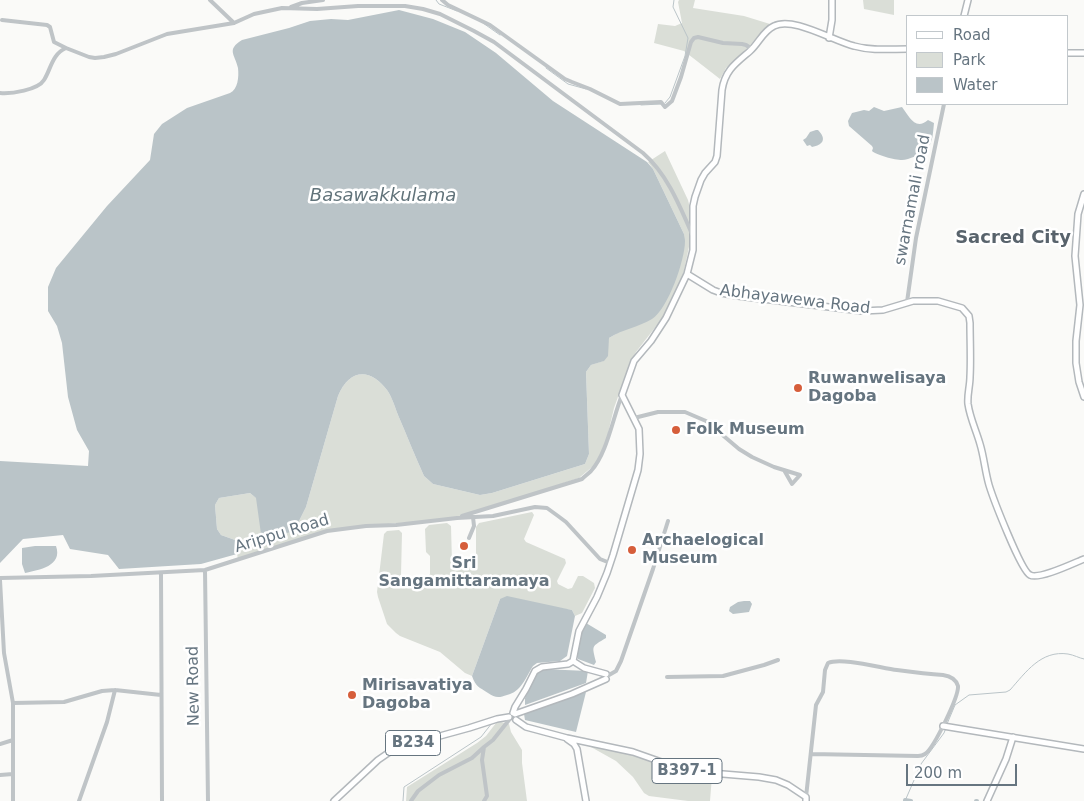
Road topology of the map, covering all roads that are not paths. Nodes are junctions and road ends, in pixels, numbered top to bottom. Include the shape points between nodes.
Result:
1 (210, 0) edge
2 (323, 0) edge
3 (442, 0) edge
4 (832, 0) edge
5 (968, 0) edge
6 (289, 8) junction
7 (964, 15) edge
8 (2, 20) dead end
9 (234, 23) junction
10 (829, 38) junction
11 (66, 48) junction
12 (752, 49) junction
13 (906, 49) edge
14 (1069, 53) edge
15 (1084, 53) edge
16 (0, 93) edge
17 (944, 105) edge
18 (1084, 194) edge
19 (694, 238) junction
20 (687, 274) junction
21 (907, 302) junction
22 (622, 395) junction
23 (1084, 397) edge
24 (634, 418) junction
25 (784, 470) dead end
26 (473, 517) junction
27 (456, 518) junction
28 (668, 521) dead end
29 (469, 538) dead end
30 (1084, 559) edge
31 (610, 563) junction
32 (205, 570) junction
33 (160, 573) junction
34 (0, 579) edge
35 (778, 660) dead end
36 (573, 661) junction
37 (604, 676) junction
38 (667, 677) dead end
39 (115, 690) junction
40 (161, 695) junction
41 (13, 703) junction
42 (512, 717) junction
43 (943, 726) junction
44 (1013, 737) junction
45 (567, 738) junction
46 (13, 740) junction
47 (0, 744) edge
48 (484, 746) junction
49 (1084, 748) edge
50 (811, 751) junction
51 (13, 774) junction
52 (0, 775) edge
53 (806, 799) edge
54 (13, 801) edge
55 (79, 801) edge
56 (162, 801) edge
57 (208, 801) edge
58 (334, 801) edge
59 (411, 801) edge
60 (484, 801) edge
61 (586, 801) edge
62 (987, 801) edge

1 - 9 street
2 - 6 street
3 - 12 street via 490,25 565,79 620,104 661,102 665,107 669,104 694,38 742,44
4 - 10 main road
5 - 7 main road
6 - 9 street via 254,14
6 - 19 street via 404,6 440,14 474,31 502,48 652,161 673,191
8 - 11 street via 48,25 54,42
9 - 11 street via 167,34 104,57 88,57
10 - 12 main road via 792,24 780,24 768,30
10 - 13 main road via 867,48
11 - 16 street via 56,56 43,82 28,90
12 - 19 main road via 735,63 723,83 717,156 703,176 695,198
14 - 15 main road
17 - 21 street, swarnamali road via 916,238
18 - 23 main road via 1078,214 1075,256 1080,305 1076,363
19 - 20 main road
20 - 21 main road, Abhayawewa Road via 713,290 732,295 862,311 882,310
20 - 22 main road via 666,318 634,361
21 - 30 main road, Abhayawewa Road via 945,303 962,308 969,316 970,414 989,487 1025,571 1029,575 1040,576
22 - 24 main road
22 - 27 street via 604,450 582,479
24 - 25 street via 658,412 685,412 706,421 752,457
24 - 31 main road via 640,432 638,470
26 - 27 street, Arippu Road
26 - 29 street via 474,526
26 - 31 street, Arippu Road via 547,508 566,522 600,559
27 - 32 street, Arippu Road via 328,531
28 - 37 street via 621,661 616,671
31 - 36 main road via 600,591 579,631
32 - 33 street, Arippu Road
32 - 57 street, New Road
33 - 34 street, Arippu Road
33 - 40 street
34 - 41 street via 4,654
35 - 38 street via 723,676
36 - 37 main road
36 - 42 main road via 534,671
37 - 42 main road, B234 via 572,694
39 - 40 street
39 - 41 street via 64,702
39 - 55 street
40 - 56 street
41 - 46 street
42 - 45 main road, B397-1 via 526,727
42 - 48 street
42 - 58 main road, B234 via 394,749
43 - 44 main road
43 - 50 street via 930,749 922,756
43 - 50 street via 958,692 957,684 950,676 833,661 825,667 823,692 816,705
44 - 49 main road
44 - 62 main road
45 - 53 main road, B397-1 via 633,752 695,772 770,778 788,785
45 - 61 main road via 577,749
46 - 47 street
46 - 51 street
48 - 59 street via 472,758 418,791
48 - 60 street via 482,760 487,796
50 - 53 street
51 - 52 street
51 - 54 street

